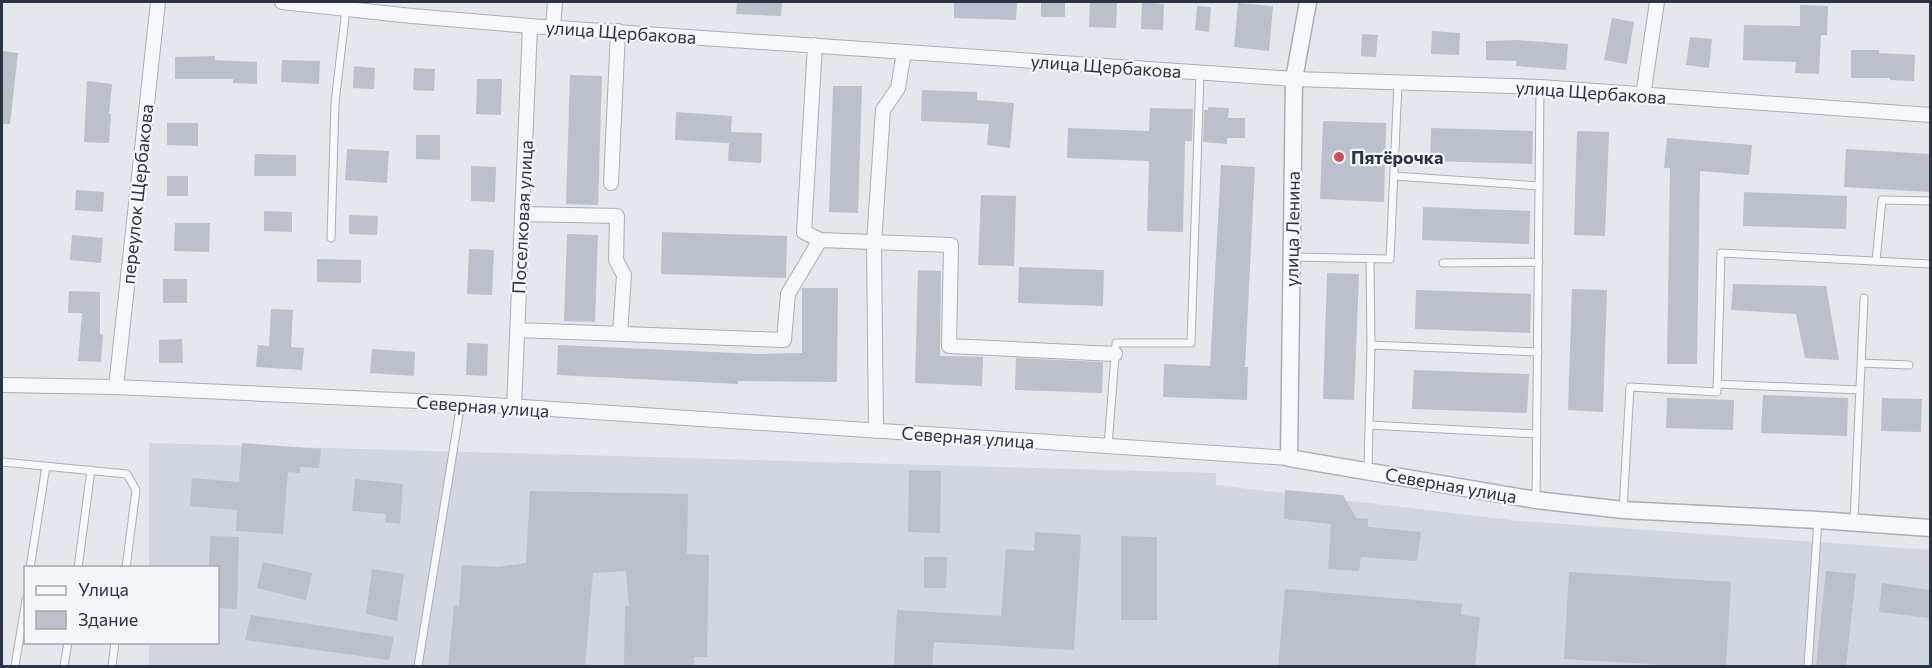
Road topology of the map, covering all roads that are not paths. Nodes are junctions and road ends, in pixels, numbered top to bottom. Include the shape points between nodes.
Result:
1 (158, 2) edge
2 (282, 2) edge
3 (413, 2) edge
4 (555, 2) edge
5 (1308, 2) edge
6 (1657, 2) edge
7 (346, 9) junction
8 (412, 16) junction
9 (530, 26) junction
10 (553, 27) junction
11 (618, 32) junction
12 (815, 45) junction
13 (904, 52) junction
14 (1200, 73) junction
15 (1294, 79) junction
16 (1398, 83) junction
17 (1540, 87) junction
18 (1643, 96) junction
19 (1930, 116) edge
20 (1394, 176) junction
21 (611, 183) dead end
22 (1539, 186) junction
23 (1930, 201) edge
24 (522, 214) junction
25 (331, 238) dead end
26 (820, 240) junction
27 (874, 243) junction
28 (1292, 257) junction
29 (1370, 259) junction
30 (1876, 261) junction
31 (1539, 262) junction
32 (1443, 263) dead end
33 (1930, 264) edge
34 (1864, 298) dead end
35 (517, 330) junction
36 (620, 333) junction
37 (1371, 345) junction
38 (1538, 351) junction
39 (1116, 354) junction
40 (1861, 363) junction
41 (1909, 365) dead end
42 (1717, 384) junction
43 (2, 385) edge
44 (116, 387) junction
45 (1860, 390) junction
46 (460, 403) junction
47 (514, 408) junction
48 (1369, 425) junction
49 (876, 431) junction
50 (1537, 434) junction
51 (1108, 446) junction
52 (1289, 458) junction
53 (2, 462) edge
54 (46, 466) junction
55 (91, 471) junction
56 (1368, 471) junction
57 (1536, 500) junction
58 (1623, 510) junction
59 (1818, 520) junction
60 (1854, 522) junction
61 (1930, 528) edge
62 (30, 566) edge
63 (78, 566) edge
64 (126, 566) edge
65 (24, 612) edge
66 (68, 644) edge
67 (115, 644) edge
68 (15, 666) edge
69 (64, 666) edge
70 (112, 666) edge
71 (418, 666) edge
72 (1808, 666) edge

1 - 44 street, переулок Щербакова
2 - 7 street, улица Щербакова
3 - 8 street
4 - 10 street
5 - 15 street, улица Ленина
6 - 18 street
7 - 8 street, улица Щербакова
7 - 25 lane via 335,103
8 - 9 street, улица Щербакова
9 - 10 street, улица Щербакова
9 - 24 street, Поселковая улица
10 - 11 street, улица Щербакова
11 - 12 street, улица Щербакова
11 - 21 street
12 - 13 street, улица Щербакова
12 - 26 street via 804,232
13 - 14 street, улица Щербакова
13 - 27 street via 898,88 883,110
14 - 15 street, улица Щербакова
14 - 39 lane via 1191,344 1116,343
15 - 16 street, улица Щербакова
15 - 28 street, улица Ленина
16 - 17 street, улица Щербакова
16 - 20 lane
17 - 18 street, улица Щербакова
17 - 22 lane
18 - 19 street, улица Щербакова
20 - 22 lane
20 - 29 lane via 1390,259
22 - 31 lane
23 - 30 lane via 1882,200
24 - 35 street, Поселковая улица
24 - 36 street via 617,216 616,260 624,275
26 - 27 street
26 - 36 street via 788,294 784,340
27 - 39 street via 951,245 949,346
27 - 49 street
28 - 29 lane
28 - 52 street, улица Ленина
29 - 37 lane
30 - 33 lane
30 - 42 lane via 1721,253
31 - 32 lane
31 - 38 lane
34 - 40 lane
35 - 36 street
35 - 47 street, Поселковая улица
37 - 38 lane
37 - 48 lane
38 - 50 lane
39 - 51 lane
40 - 41 lane
40 - 45 lane
42 - 45 lane
42 - 58 lane via 1717,392 1630,387
43 - 44 street, Северная улица
44 - 46 street, Северная улица
45 - 60 lane
46 - 47 street, Северная улица
46 - 71 lane
47 - 49 street, Северная улица
48 - 50 lane
48 - 56 lane
49 - 51 street, Северная улица
50 - 57 lane
51 - 52 street, Северная улица
52 - 56 street, Северная улица
53 - 54 lane
54 - 55 lane
54 - 62 lane
55 - 63 lane
55 - 64 lane via 127,474 136,490
56 - 57 street, Северная улица
57 - 58 street, Северная улица
58 - 59 street, Северная улица
59 - 60 street, Северная улица
59 - 72 lane
60 - 61 street, Северная улица
65 - 68 lane
66 - 69 lane
67 - 70 lane

